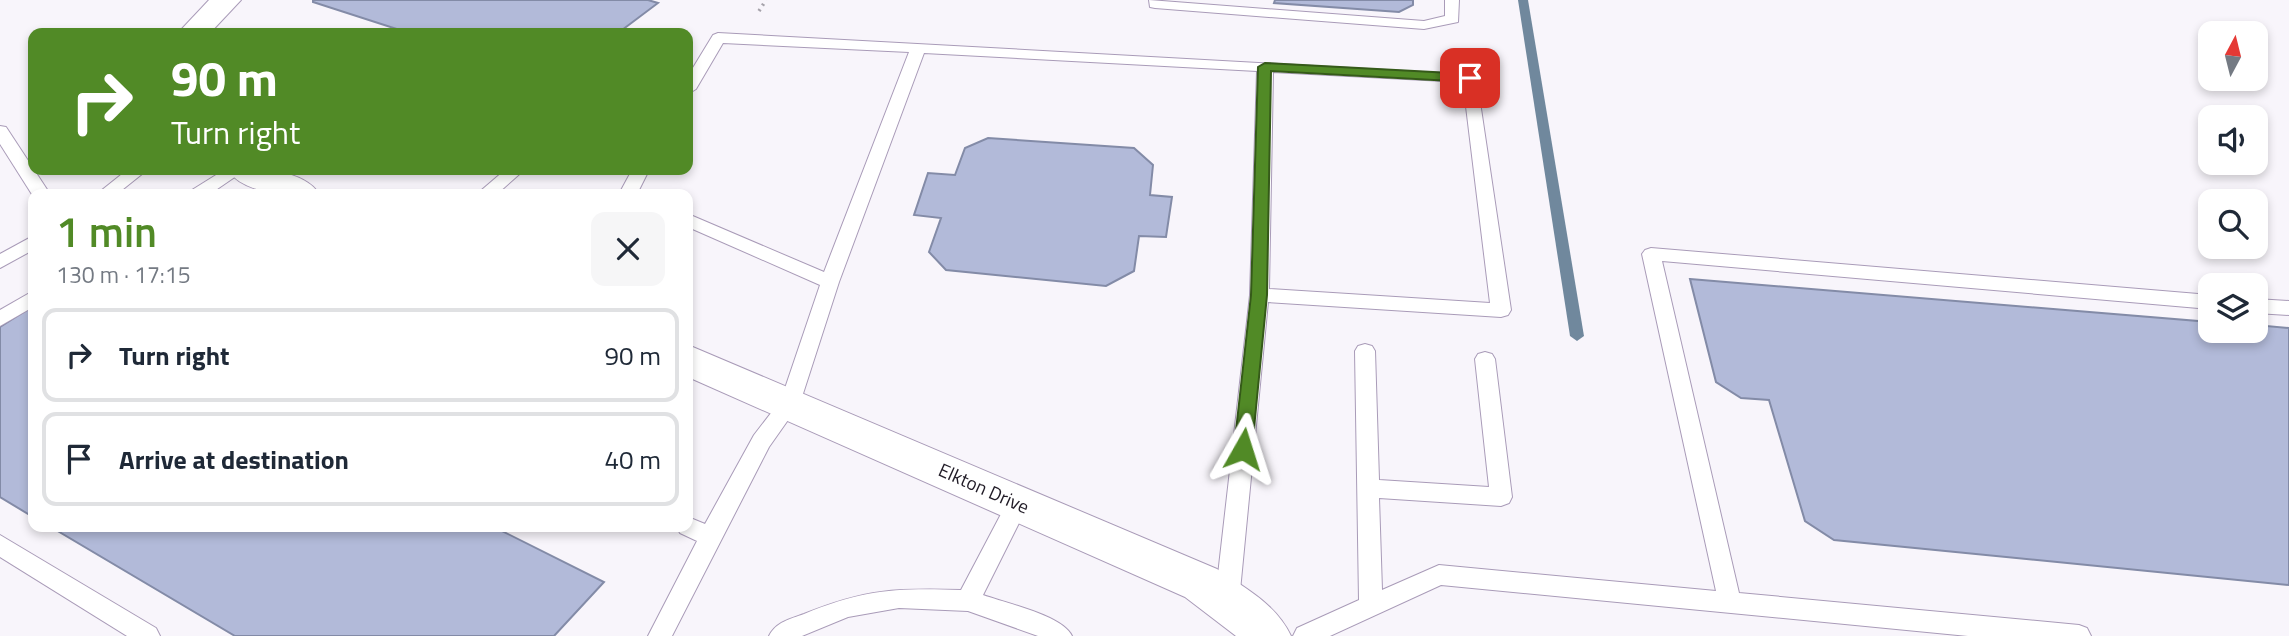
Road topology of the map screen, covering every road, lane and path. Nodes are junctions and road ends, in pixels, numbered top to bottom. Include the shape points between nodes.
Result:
1 (226, 0) edge
2 (1156, 0) edge
3 (1452, 0) edge
4 (198, 28) edge
5 (918, 48) junction
6 (1265, 67) junction
7 (693, 80) edge
8 (0, 131) edge
9 (28, 174) edge
10 (131, 175) edge
11 (228, 175) edge
12 (258, 175) edge
13 (509, 175) edge
14 (113, 189) edge
15 (206, 189) edge
16 (290, 189) edge
17 (492, 189) edge
18 (693, 222) edge
19 (28, 245) edge
20 (0, 262) edge
21 (830, 282) junction
22 (1259, 295) junction
23 (28, 301) edge
24 (2198, 301) edge
25 (2268, 307) edge
26 (2289, 309) edge
27 (0, 319) edge
28 (1365, 351) dead end
29 (1485, 359) dead end
30 (693, 362) edge
31 (790, 403) junction
32 (1368, 488) junction
33 (1018, 503) junction
34 (693, 529) edge
35 (709, 537) junction
36 (0, 545) edge
37 (968, 601) junction
38 (1227, 601) junction
39 (1730, 603) junction
40 (1371, 606) junction
41 (148, 636) edge
42 (660, 636) edge
43 (782, 636) edge
44 (1060, 636) edge
45 (1267, 636) edge
46 (1305, 636) edge
47 (2079, 636) edge

1 - 4 street
2 - 3 lane via 1155,4 1424,25 1453,19
5 - 6 lane
5 - 7 lane via 718,38
5 - 21 lane
6 - 22 lane
6 - 22 lane via 1470,78 1501,310
8 - 9 lane
10 - 14 lane
11 - 15 lane
12 - 16 street
13 - 17 lane
18 - 21 lane
19 - 20 lane
21 - 31 lane
22 - 38 lane
23 - 27 lane
24 - 39 lane via 1651,254
25 - 26 lane
28 - 32 lane
29 - 32 lane via 1502,497
30 - 31 street, Elkton Drive
31 - 33 street, Elkton Drive
31 - 35 lane via 761,441
32 - 40 lane
33 - 37 lane
33 - 38 street, Elkton Drive via 1201,583
34 - 35 lane
35 - 42 lane
36 - 41 lane
37 - 43 lane via 899,598 846,607
37 - 44 lane
38 - 45 street, Elkton Drive
39 - 40 lane via 1439,575
39 - 47 lane
40 - 46 lane

